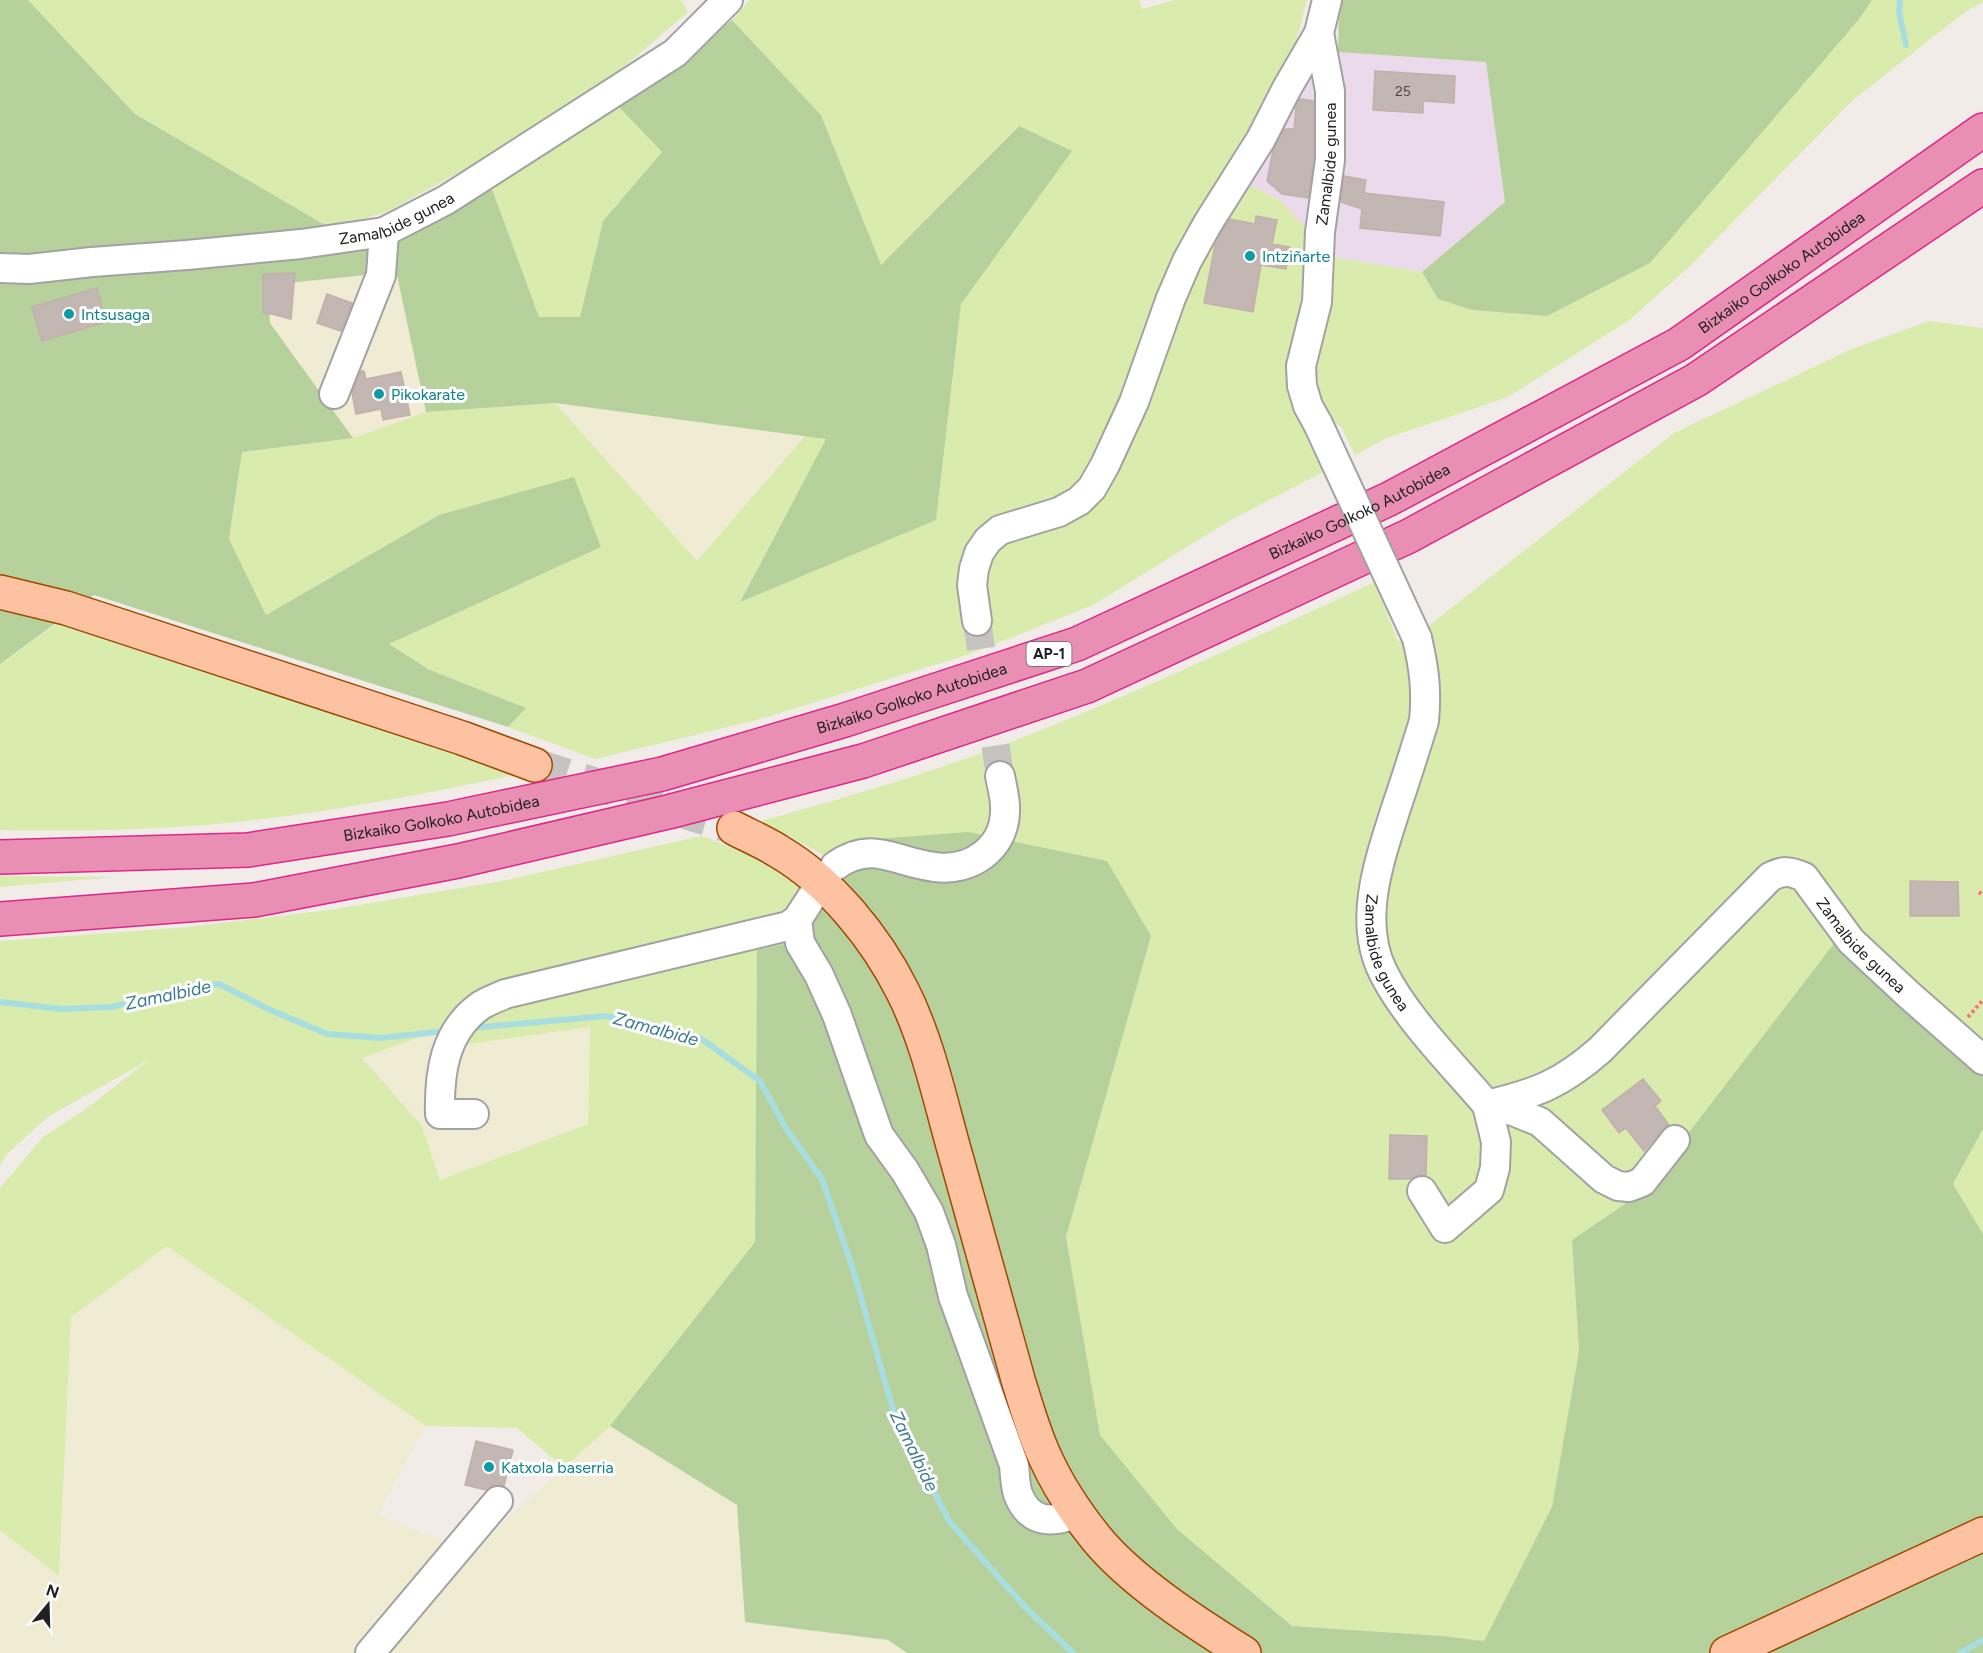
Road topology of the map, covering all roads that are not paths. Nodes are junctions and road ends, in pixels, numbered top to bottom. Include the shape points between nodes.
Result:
1 (728, 0) edge
2 (1327, 0) edge
3 (1319, 33) junction
4 (1983, 130) edge
5 (1983, 186) edge
6 (384, 232) junction
7 (0, 268) edge
8 (334, 394) dead end
9 (0, 592) edge
10 (977, 621) tunnel mouth
11 (535, 765) tunnel mouth
12 (1000, 776) tunnel mouth
13 (734, 828) tunnel mouth
14 (0, 857) edge
15 (835, 866) dead end
16 (815, 892) dead end
17 (0, 919) edge
18 (797, 920) junction
19 (1983, 1060) edge
20 (1487, 1105) junction
21 (474, 1114) dead end
22 (1675, 1140) dead end
23 (1422, 1191) dead end
24 (498, 1501) dead end
25 (1077, 1512) junction
26 (1983, 1534) edge
27 (370, 1653) edge
28 (1244, 1653) edge
29 (1727, 1653) edge

1 - 6 street, Zamalbide gunea via 675,53 446,200
2 - 3 street, Zamalbide gunea
3 - 10 street, Zamalbide gunea via 1187,261 1134,402 1092,488 1059,512 1000,530 988,540 974,569
3 - 20 street, Zamalbide gunea, bridge via 1330,91 1330,160 1320,232 1317,302 1301,366 1302,386 1417,638 1425,673 1424,721 1373,889 1374,947 1392,989 1412,1017
4 - 14 highway, Bizkaiko Golkoko Autobidea / AP-1 via 1679,344 1389,499 1077,644 845,720 662,774 448,819 248,850
5 - 17 highway, AP-1 via 1696,380 1409,536 1087,686 863,761 458,861 254,900
6 - 7 street, Zamalbide gunea via 187,255 29,269
6 - 8 street via 381,275
9 - 11 main road via 66,608
12 - 15 street via 1005,812 1002,828 994,846 969,864 936,868 880,853 848,857
13 - 25 main road via 779,851 844,906 903,992 934,1079 1034,1429 1044,1456
16 - 18 street
18 - 21 street via 788,926 505,994 480,1006 456,1030 439,1084 440,1114
18 - 25 street via 800,943 837,1015 879,1135 929,1212 953,1296 1014,1465 1017,1493 1028,1512 1045,1520 1061,1520
19 - 20 street, Zamalbide gunea via 1851,941 1804,877 1782,870 1770,876 1576,1071 1522,1097
20 - 22 street via 1540,1122 1604,1179 1618,1186 1642,1182
20 - 23 street via 1496,1143 1490,1190 1445,1228
24 - 27 street
25 - 28 main road via 1098,1540 1144,1583
26 - 29 main road

